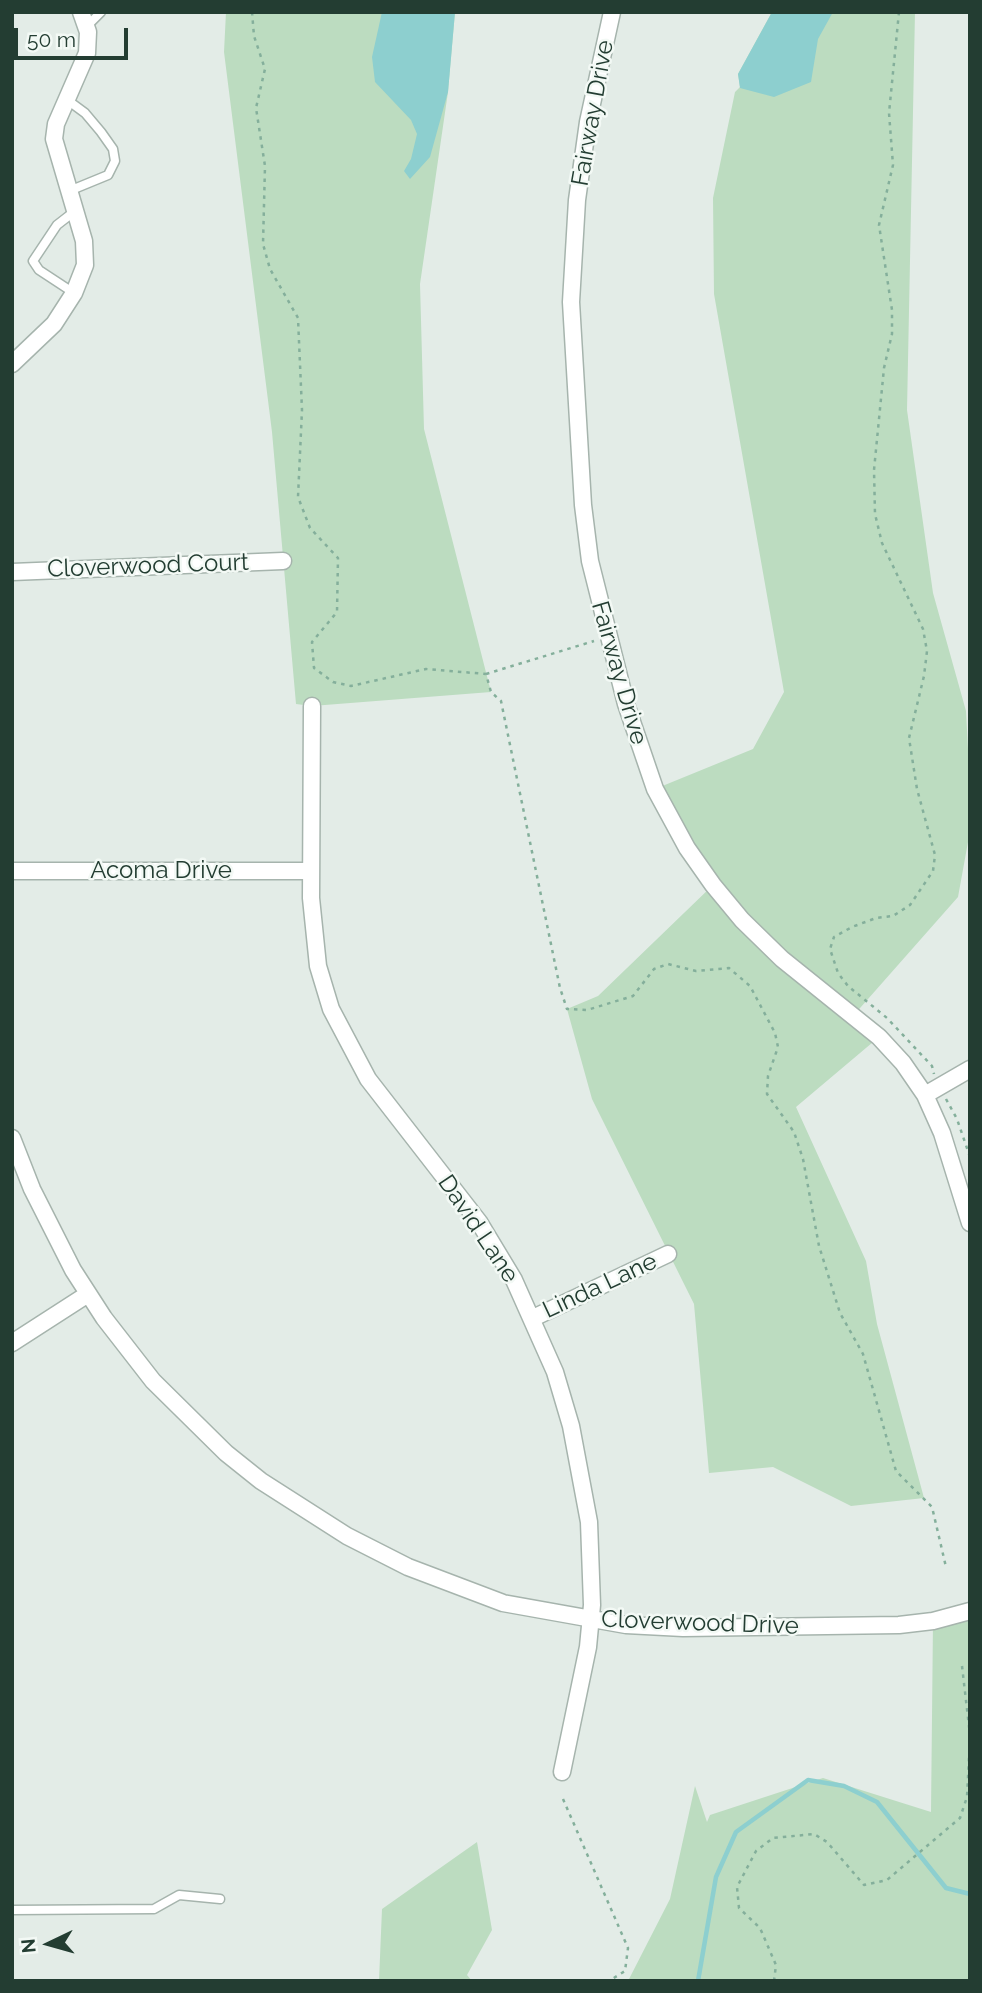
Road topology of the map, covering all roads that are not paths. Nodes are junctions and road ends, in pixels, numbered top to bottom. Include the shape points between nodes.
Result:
1 (101, 12) edge
2 (612, 12) edge
3 (83, 19) edge
4 (66, 99) junction
5 (69, 191) junction
6 (75, 211) junction
7 (74, 293) junction
8 (12, 364) edge
9 (283, 561) dead end
10 (12, 572) edge
11 (312, 706) dead end
12 (12, 871) edge
13 (310, 871) junction
14 (970, 1069) edge
15 (925, 1095) junction
16 (12, 1138) edge
17 (970, 1223) edge
18 (668, 1254) dead end
19 (88, 1294) junction
20 (533, 1318) junction
21 (12, 1343) edge
22 (970, 1611) edge
23 (591, 1620) junction
24 (562, 1772) dead end
25 (219, 1899) dead end
26 (12, 1910) edge

1 - 3 lane
2 - 15 street, Fairway Drive via 588,122 571,302 590,561 635,736 655,789 713,885 758,936 879,1037
3 - 4 street via 87,53
4 - 5 street via 54,139
4 - 5 lane via 101,132 116,161 108,175
5 - 6 street
6 - 7 street via 85,255 83,275
6 - 7 lane via 57,225 33,261
7 - 8 street via 54,324
9 - 10 street, Cloverwood Court
11 - 13 street, David Lane
12 - 13 street, Acoma Drive
13 - 20 street, David Lane via 318,966 340,1030 368,1079 479,1222
14 - 15 street
15 - 17 street, Fairway Drive
16 - 19 street, Cloverwood Drive via 46,1220
18 - 20 street, Linda Lane
19 - 21 street
19 - 23 street, Cloverwood Drive via 131,1355 184,1414 261,1481 307,1513 460,1589 525,1608
20 - 23 street, David Lane via 558,1382 583,1481 591,1558
22 - 23 street, Cloverwood Drive via 899,1625 683,1628
23 - 24 street, David Lane
25 - 26 lane via 179,1895 154,1909

